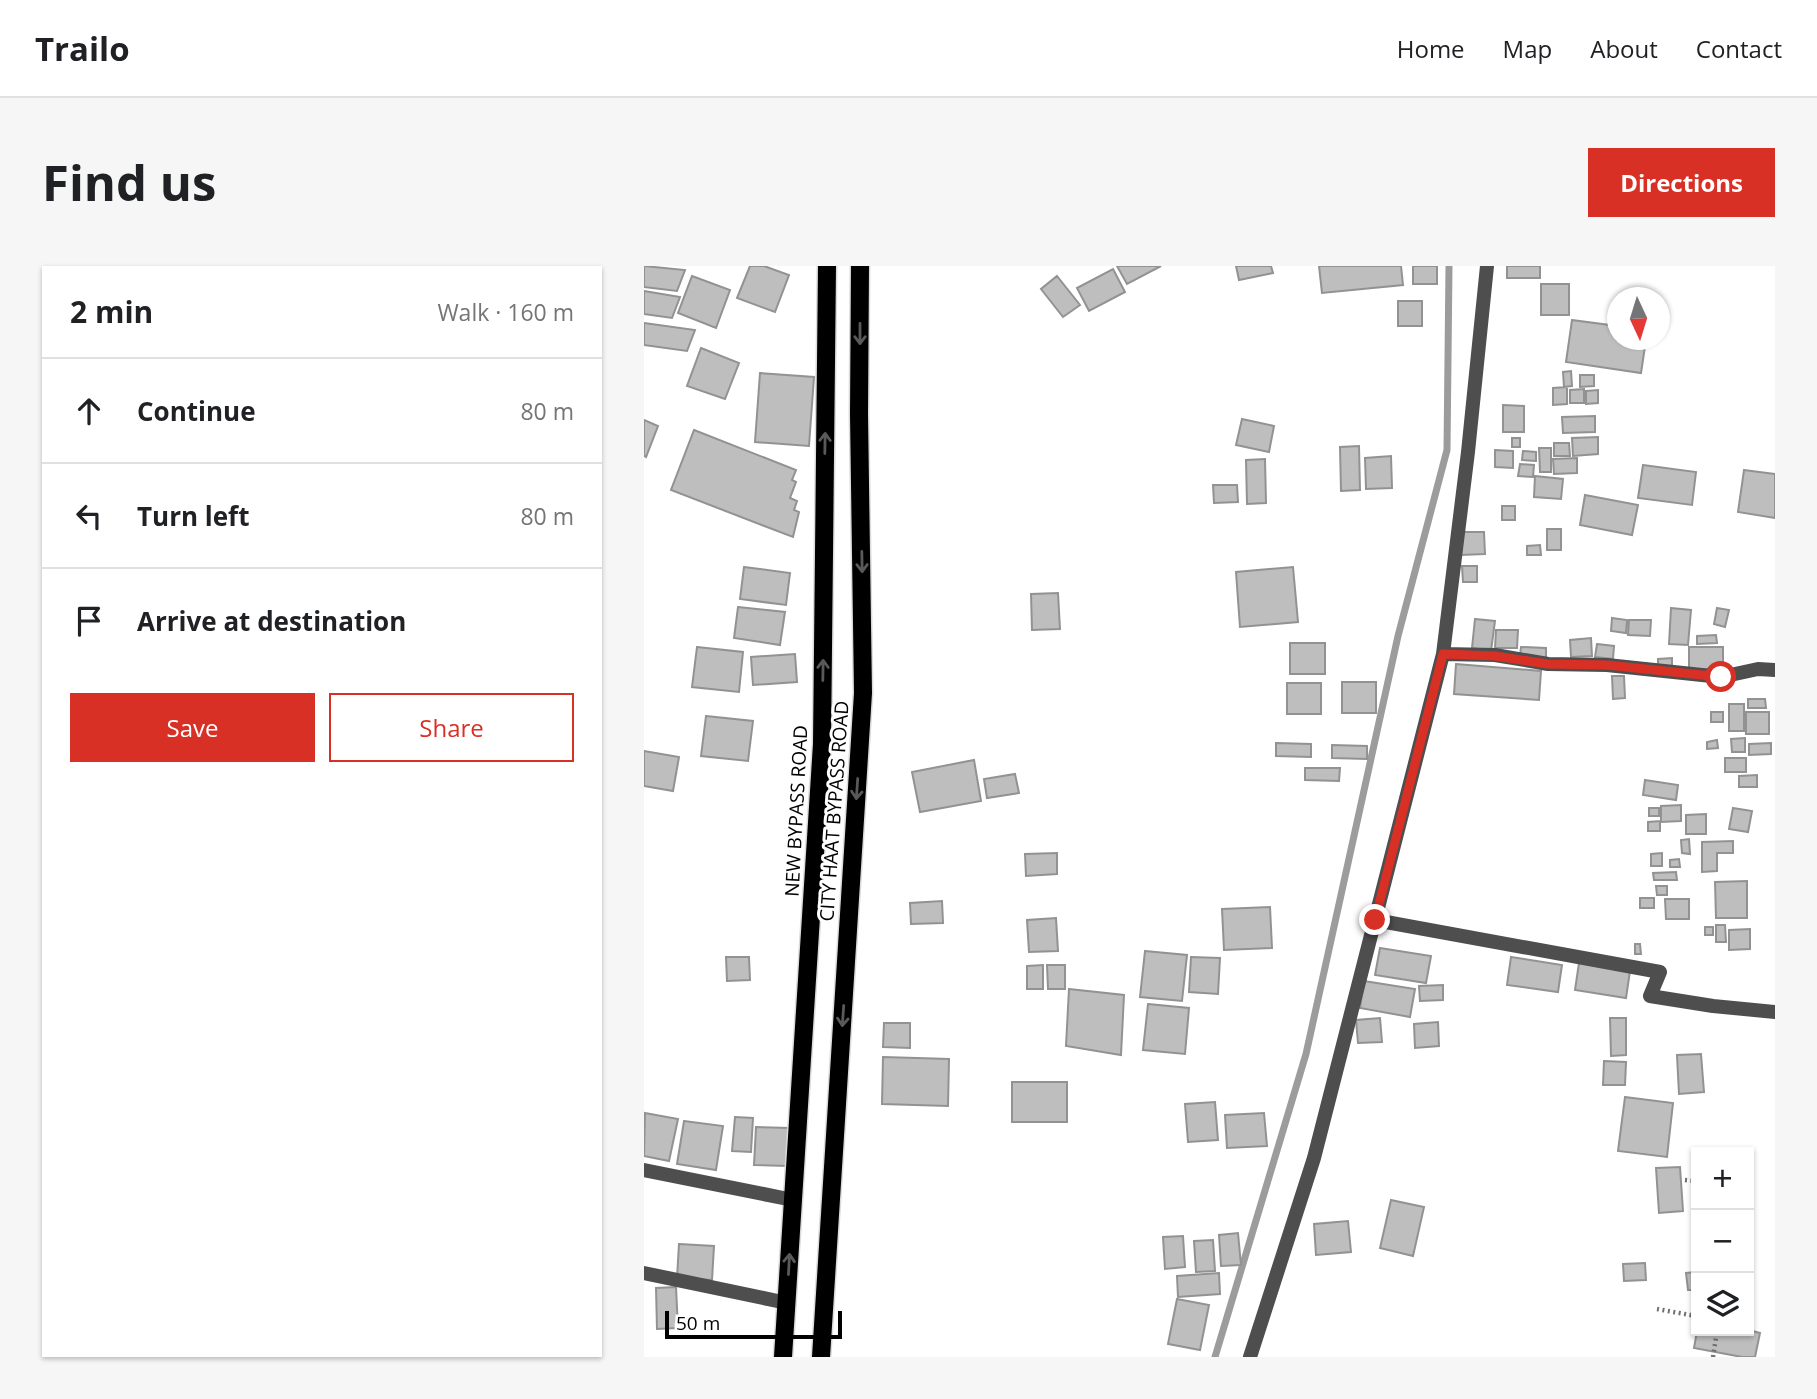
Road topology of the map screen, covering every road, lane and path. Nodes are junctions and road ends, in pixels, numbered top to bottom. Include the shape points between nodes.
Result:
1 (827, 266) edge
2 (860, 266) edge
3 (1487, 266) edge
4 (1443, 654) junction
5 (1775, 670) edge
6 (1375, 920) junction
7 (1775, 1012) edge
8 (644, 1170) edge
9 (1685, 1180) dead end
10 (1691, 1181) edge
11 (793, 1200) junction
12 (644, 1273) edge
13 (787, 1303) junction
14 (1657, 1309) dead end
15 (1691, 1315) edge
16 (1716, 1336) edge
17 (783, 1357) edge
18 (821, 1357) edge
19 (1250, 1357) edge
20 (1713, 1357) edge

11 -> 1 main road, NEW BYPASS ROAD via 822,744
2 -> 18 main road, CITY HAAT BYPASS ROAD via 863,693
3 - 4 street
4 - 5 street via 1721,677
4 - 6 street
6 - 7 street via 1660,972 1650,996
6 - 19 street via 1314,1158
8 - 11 street
9 - 10 path
13 -> 11 main road, NEW BYPASS ROAD
12 - 13 street
13 - 17 main road, NEW BYPASS ROAD
14 - 15 path
16 - 20 path

